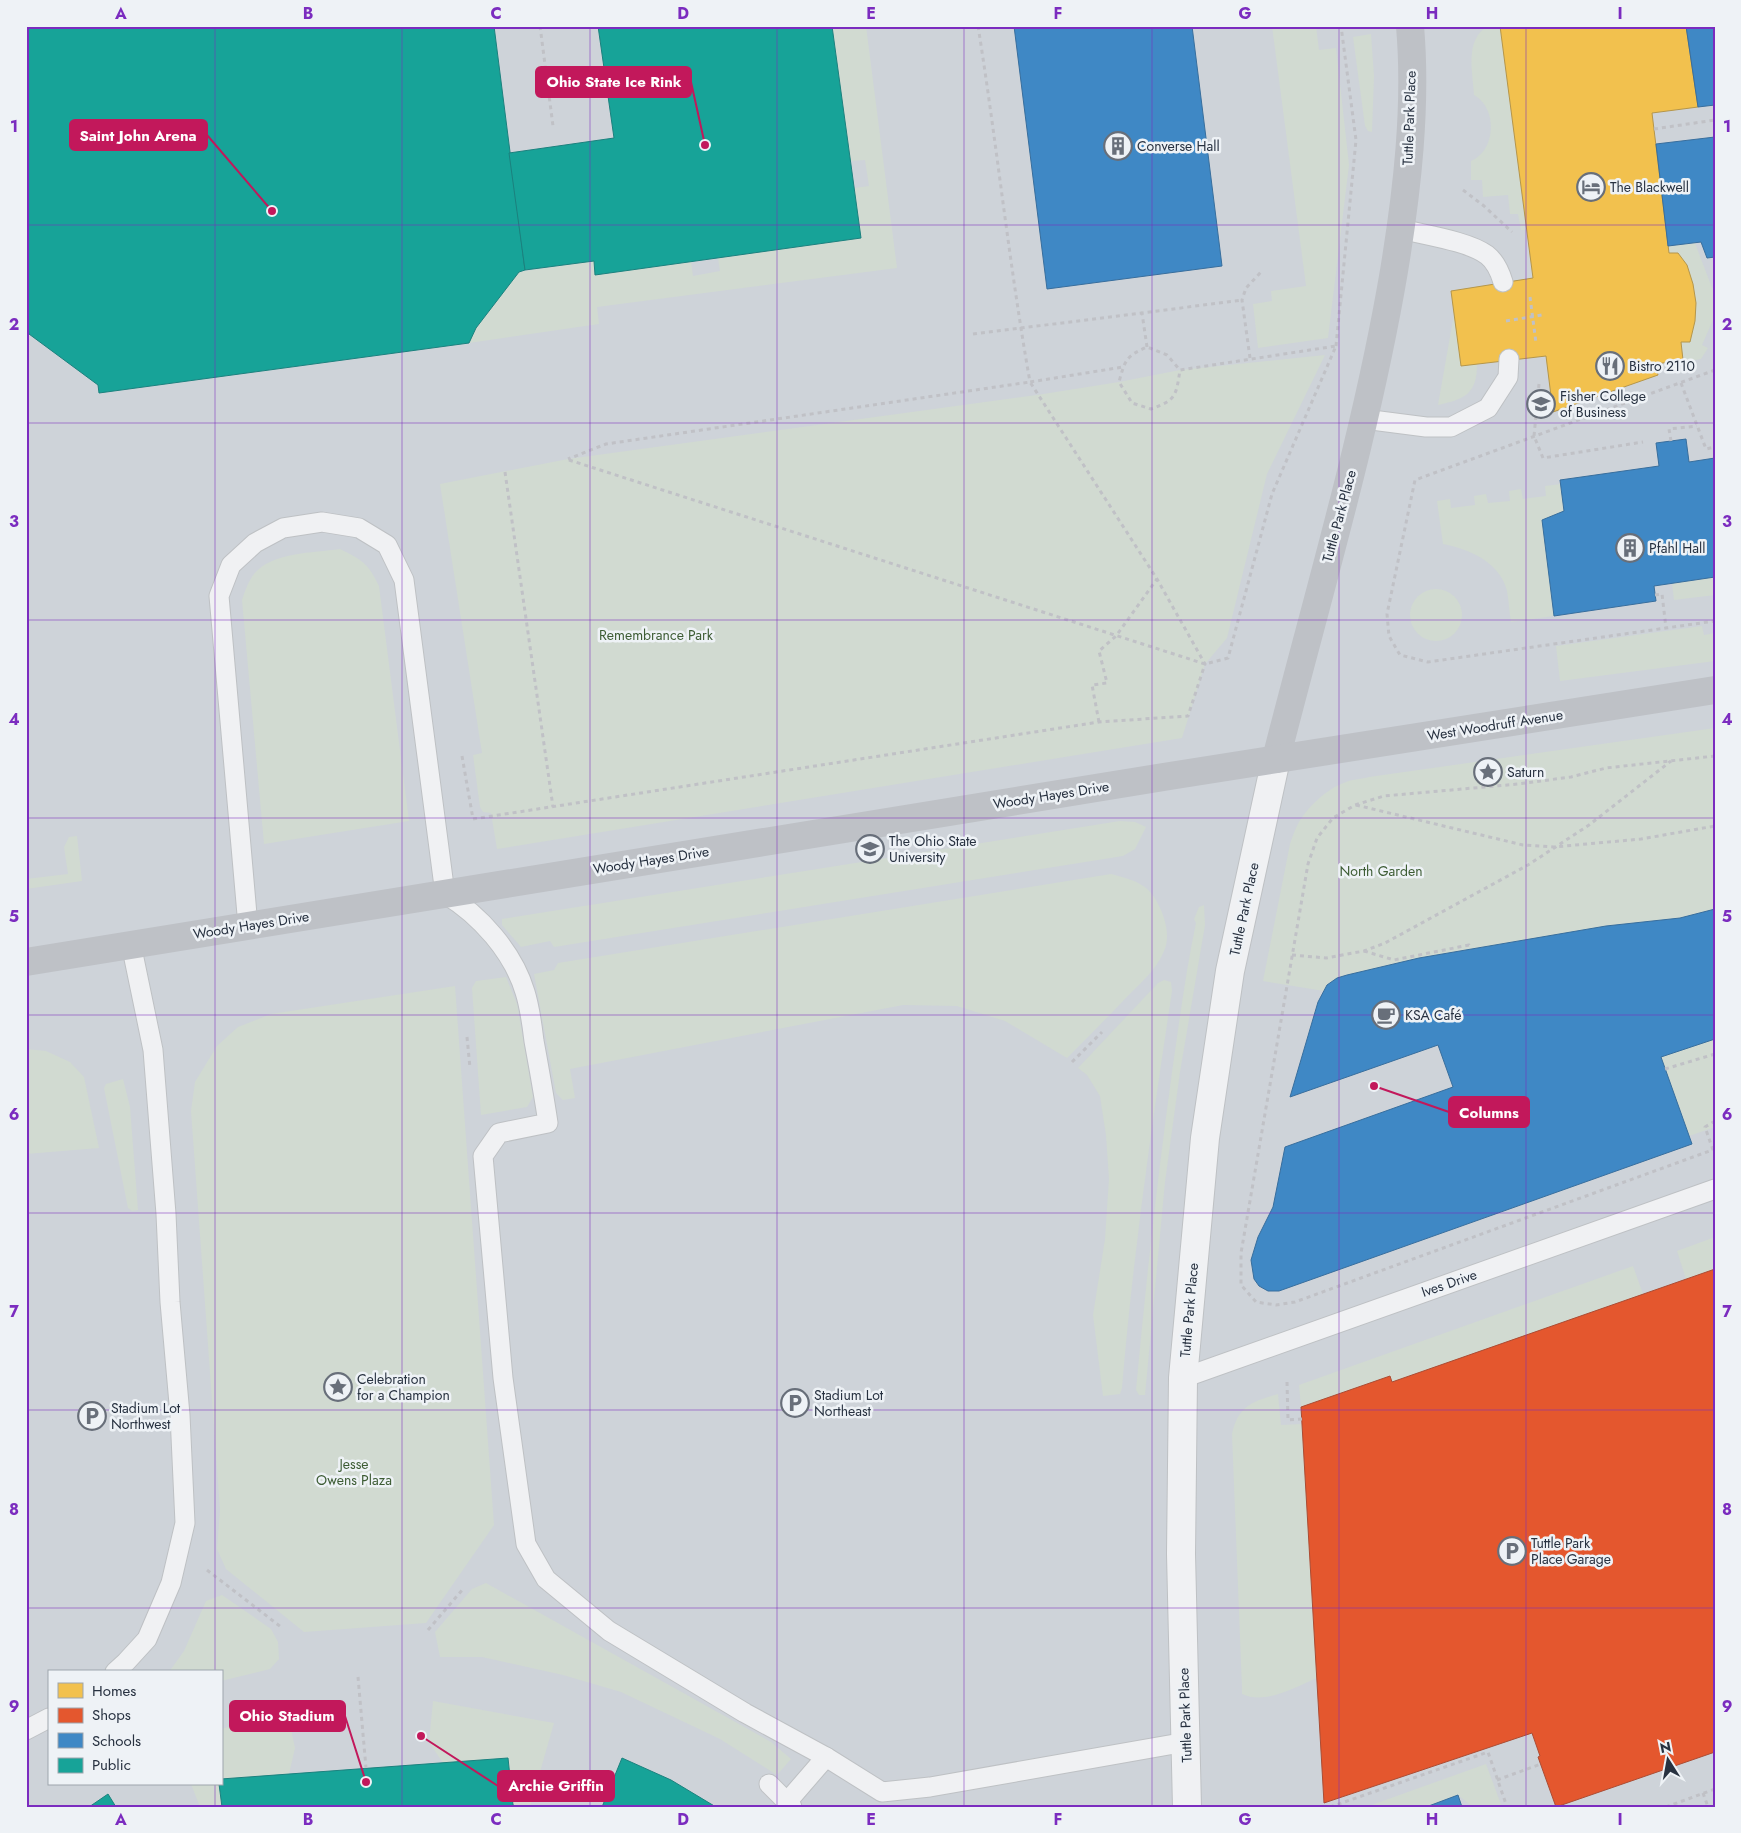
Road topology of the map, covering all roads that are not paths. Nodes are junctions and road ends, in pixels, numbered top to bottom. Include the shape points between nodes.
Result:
1 (1410, 26) edge
2 (1401, 229) junction
3 (1503, 282) dead end
4 (1509, 360) dead end
5 (1364, 419) junction
6 (1715, 690) edge
7 (1276, 759) junction
8 (445, 894) junction
9 (248, 926) junction
10 (132, 944) junction
11 (26, 962) edge
12 (1715, 1189) edge
13 (1183, 1378) junction
14 (117, 1670) edge
15 (48, 1719) edge
16 (26, 1730) edge
17 (1186, 1742) junction
18 (826, 1757) junction
19 (769, 1784) dead end
20 (882, 1792) junction
21 (790, 1805) edge
22 (894, 1807) edge
23 (1188, 1807) edge

1 - 2 street, Tuttle Park Place via 1412,110
2 - 3 lane via 1477,249 1489,256
2 - 5 street, Tuttle Park Place
4 - 5 lane via 1508,377 1488,408 1451,426 1426,427
5 - 7 street, Tuttle Park Place
6 - 7 street, West Woodruff Avenue
7 - 8 street, Woody Hayes Drive
7 - 13 street, Tuttle Park Place via 1230,971 1204,1138
8 - 9 street, Woody Hayes Drive
8 - 9 lane via 404,580 387,545 359,528 322,522 283,528 255,543 231,565 219,596
8 - 18 lane via 460,903 493,936 520,978 529,1010 548,1123 499,1133 483,1156 503,1378 526,1544 546,1579 609,1631 745,1713
9 - 10 street, Woody Hayes Drive
10 - 11 street, Woody Hayes Drive
10 - 14 lane via 153,1050 185,1523 171,1583 147,1639
12 - 13 lane, Ives Drive
13 - 17 street, Tuttle Park Place via 1181,1554
15 - 16 lane
17 - 20 lane via 930,1787
17 - 23 street, Tuttle Park Place
18 - 20 lane
18 - 21 lane
19 - 21 lane
20 - 22 lane

